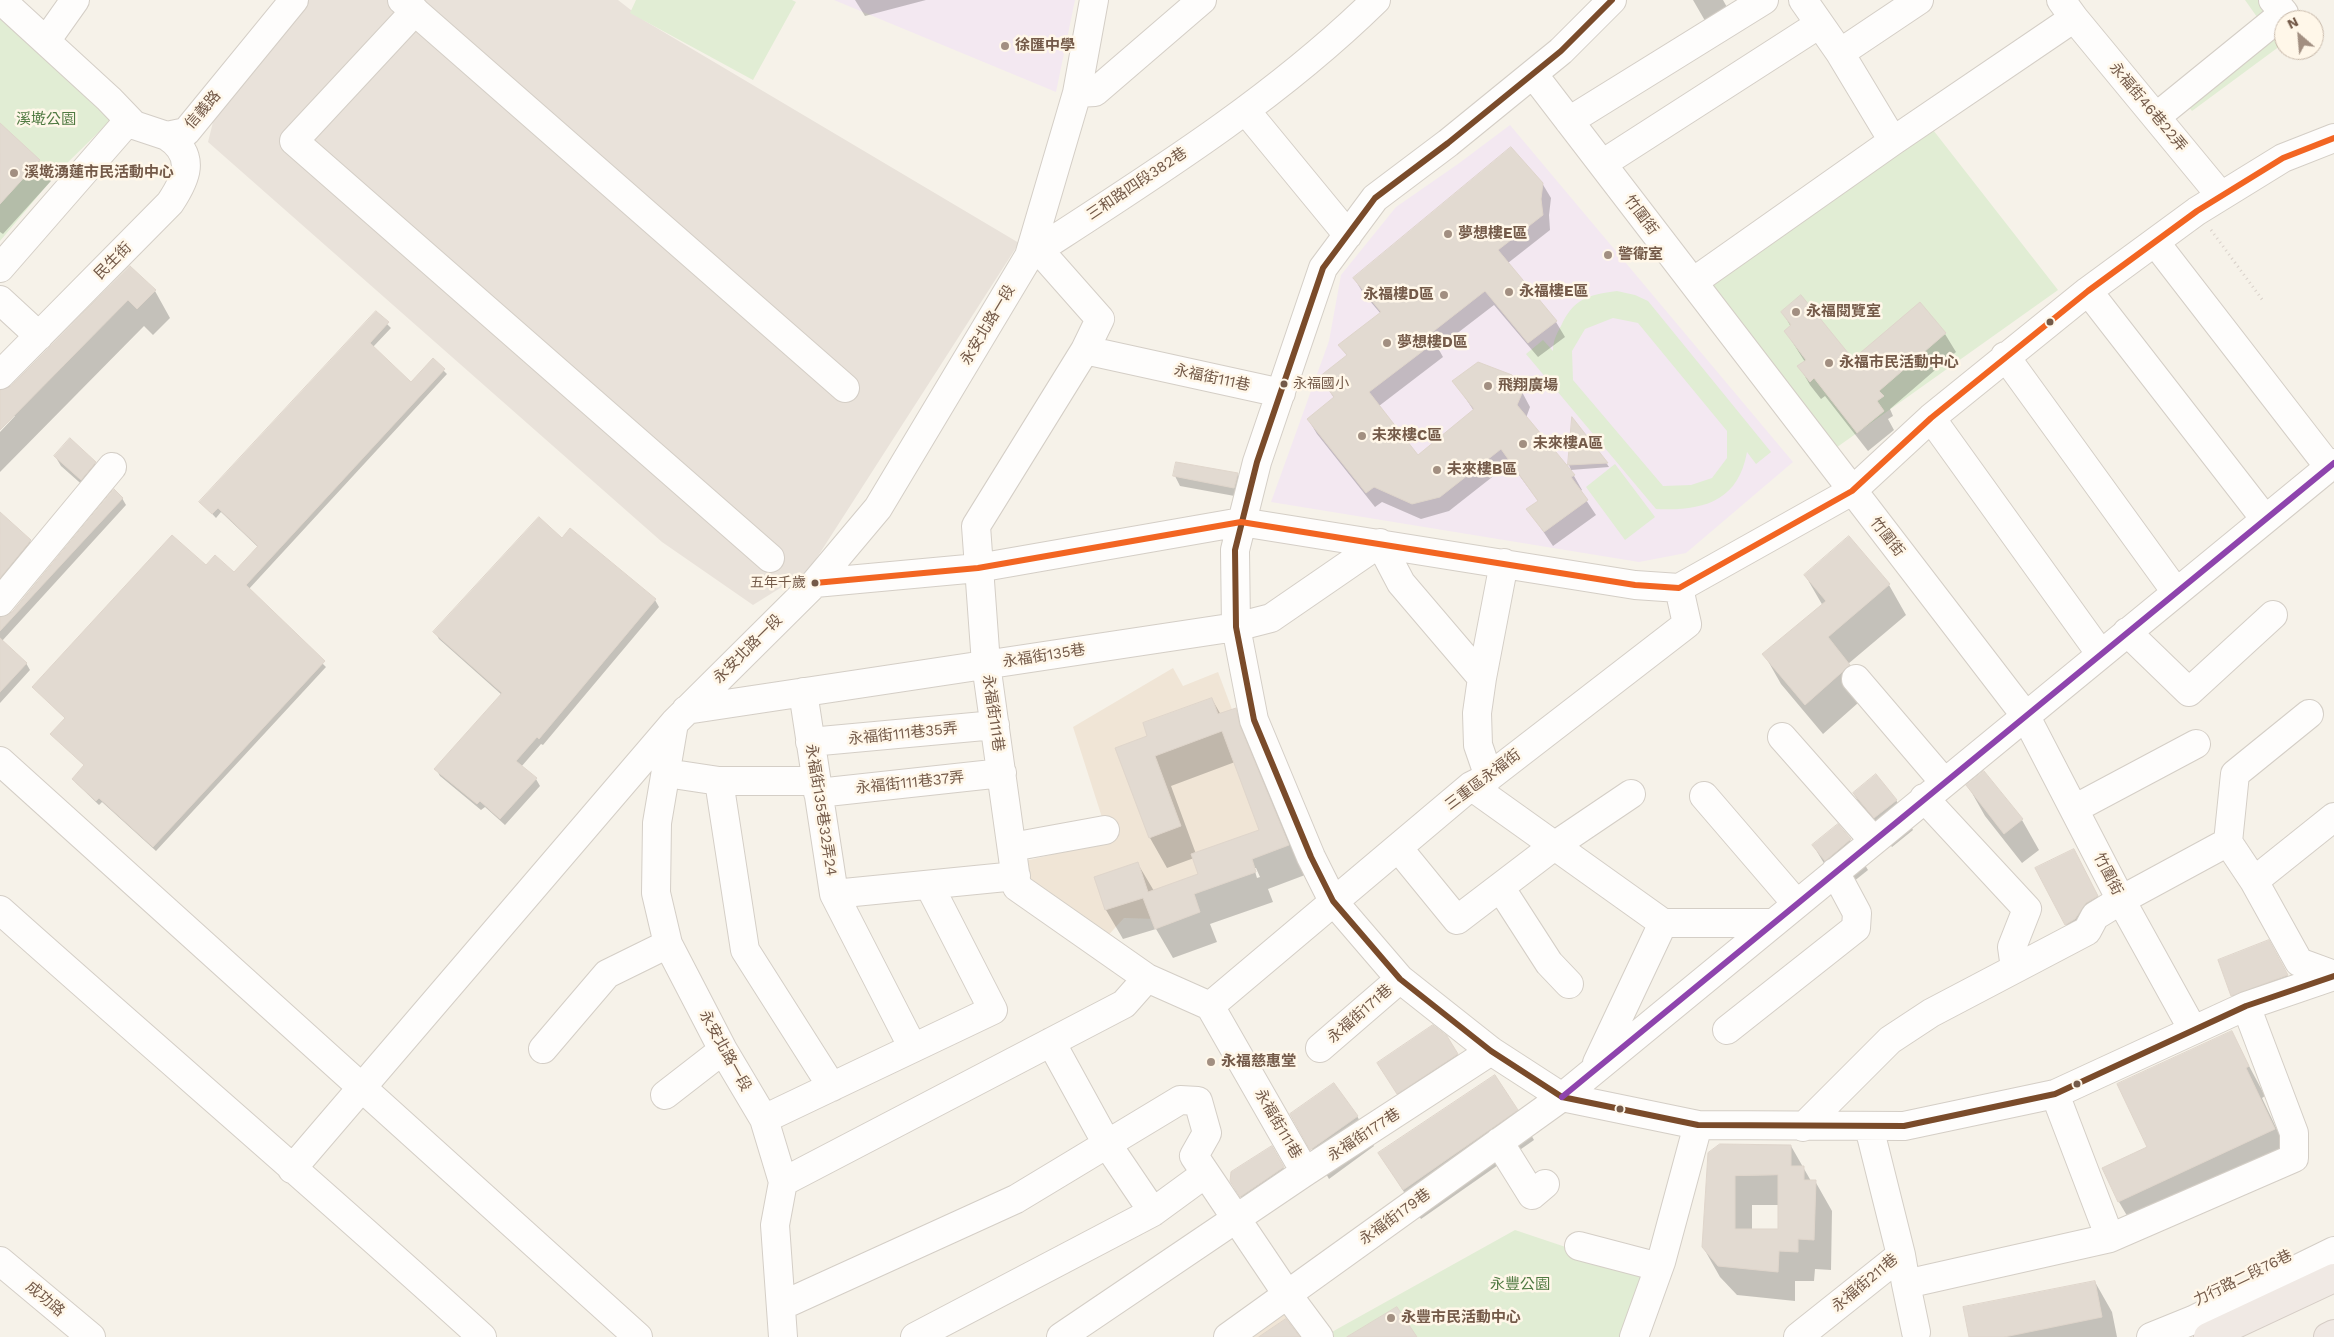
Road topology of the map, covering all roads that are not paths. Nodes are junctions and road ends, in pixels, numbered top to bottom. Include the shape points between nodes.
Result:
1 (1, 0) edge
2 (75, 0) edge
3 (294, 0) edge
4 (1094, 0) edge
5 (1202, 0) edge
6 (1376, 0) edge
7 (1612, 0) edge
8 (1764, 0) edge
9 (1803, 0) edge
10 (1919, 0) edge
11 (2273, 0) edge
12 (408, 5) edge
13 (2067, 9) edge
14 (1818, 24) junction
15 (46, 41) junction
16 (1840, 53) junction
17 (1533, 74) junction
18 (1077, 93) junction
19 (1246, 111) junction
20 (2156, 117) junction
21 (129, 120) junction
22 (1569, 121) junction
23 (167, 136) junction
24 (2334, 138) edge
25 (1893, 141) junction
26 (1602, 164) junction
27 (2222, 196) junction
28 (1348, 235) junction
29 (2155, 242) junction
30 (1034, 253) junction
31 (0, 268) edge
32 (1693, 282) junction
33 (2088, 291) junction
34 (0, 300) edge
35 (39, 336) junction
36 (1085, 350) junction
37 (2005, 356) junction
38 (0, 375) edge
39 (845, 388) dead end
40 (1281, 393) junction
41 (1931, 418) junction
42 (2331, 465) edge
43 (112, 467) dead end
44 (1852, 491) junction
45 (2264, 520) junction
46 (1242, 522) junction
47 (1380, 543) junction
48 (770, 558) dead end
49 (1504, 563) junction
50 (978, 568) junction
51 (815, 583) junction
52 (1679, 588) junction
53 (2176, 592) junction
54 (0, 602) edge
55 (2273, 615) dead end
56 (1236, 627) junction
57 (2127, 632) junction
58 (2100, 653) junction
59 (986, 664) junction
60 (1482, 678) junction
61 (1856, 679) dead end
62 (804, 692) junction
63 (2309, 714) dead end
64 (2025, 715) junction
65 (680, 716) junction
66 (995, 724) junction
67 (1782, 737) dead end
68 (810, 742) junction
69 (2196, 744) dead end
70 (0, 761) edge
71 (666, 773) junction
72 (1002, 773) junction
73 (719, 781) junction
74 (1480, 782) junction
75 (817, 787) junction
76 (1934, 790) junction
77 (1631, 794) dead end
78 (1704, 796) dead end
79 (2074, 809) junction
80 (2334, 816) edge
81 (1105, 830) dead end
82 (1873, 840) junction
83 (2228, 842) junction
84 (1554, 846) junction
85 (1012, 847) junction
86 (1399, 849) junction
87 (1835, 872) junction
88 (1016, 876) junction
89 (2254, 881) junction
90 (929, 885) junction
91 (1500, 887) junction
92 (834, 894) junction
93 (2121, 900) junction
94 (1333, 901) junction
95 (1796, 903) junction
96 (0, 910) edge
97 (1663, 923) junction
98 (1772, 923) junction
99 (668, 944) junction
100 (2015, 968) junction
101 (2334, 976) edge
102 (1147, 978) junction
103 (1400, 979) junction
104 (1569, 984) dead end
105 (1210, 1006) junction
106 (2246, 1006) junction
107 (1727, 1030) dead end
108 (2193, 1030) junction
109 (1051, 1042) junction
110 (913, 1048) junction
111 (1320, 1048) dead end
112 (543, 1049) dead end
113 (723, 1050) junction
114 (1491, 1051) junction
115 (1593, 1071) junction
116 (362, 1086) junction
117 (832, 1087) junction
118 (2056, 1094) junction
119 (665, 1095) dead end
120 (1562, 1097) junction
121 (764, 1119) junction
122 (1698, 1125) junction
123 (1803, 1126) junction
124 (1869, 1127) junction
125 (1499, 1142) junction
126 (1108, 1144) junction
127 (292, 1168) junction
128 (1305, 1172) junction
129 (1205, 1174) junction
130 (783, 1182) junction
131 (1546, 1184) dead end
132 (1153, 1212) junction
133 (1236, 1219) junction
134 (2334, 1234) edge
135 (2110, 1238) junction
136 (1579, 1246) dead end
137 (2334, 1251) edge
138 (1901, 1255) junction
139 (0, 1260) edge
140 (1659, 1267) junction
141 (2334, 1278) edge
142 (1906, 1284) junction
143 (1287, 1294) junction
144 (781, 1306) junction
145 (1916, 1332) dead end
146 (2159, 1334) edge
147 (2334, 1334) edge
148 (91, 1337) edge
149 (482, 1337) edge
150 (638, 1337) edge
151 (783, 1337) edge
152 (915, 1337) edge
153 (1061, 1337) edge
154 (1228, 1337) edge
155 (1319, 1337) edge
156 (1634, 1337) edge
157 (1798, 1337) edge
158 (2208, 1337) edge
159 (2328, 1337) edge

1 - 15 street, 信義路
2 - 15 street
3 - 23 street, 信義路 via 186,132
4 - 18 street, 永安北路一段
5 - 18 street via 1095,92
6 - 19 street, 三和路四段382巷 via 1346,30
7 - 17 street via 1561,52
8 - 22 street
9 - 14 street
10 - 16 street
11 - 20 street via 2284,13
12 - 39 street
12 - 48 street via 294,142
13 - 20 street, 永福街46巷22弄
13 - 25 street
14 - 16 street
14 - 26 street
15 - 21 street, 信義路
16 - 25 street
17 - 22 street, 竹圍街
17 - 28 street via 1375,198
18 - 30 street, 永安北路一段
19 - 28 street
19 - 30 street, 三和路四段382巷
20 - 27 street, 永福街46巷22弄
21 - 23 street, 信義路 via 134,125
21 - 31 street
22 - 26 street, 竹圍街
23 - 35 street, 民生街 via 182,153 187,167 184,183 170,203
24 - 27 street via 2283,158
25 - 32 street
26 - 32 street, 竹圍街
27 - 29 street
28 - 40 street via 1323,268
29 - 33 street
29 - 42 street
30 - 36 street via 1100,319
30 - 51 street, 永安北路一段 via 878,508
32 - 44 street, 竹圍街
33 - 37 street
33 - 45 street
34 - 35 street
35 - 38 street, 民生街
36 - 40 street, 永福街111巷
36 - 50 street, 永福街111巷 via 976,526
37 - 41 street
37 - 53 street
40 - 46 street via 1257,462
41 - 44 street
41 - 58 street
42 - 45 street, 永福街179巷
43 - 54 street
44 - 52 street
44 - 64 street, 竹圍街
45 - 53 street, 永福街179巷
46 - 47 street
46 - 50 street
46 - 56 street via 1235,550
47 - 49 street
47 - 56 street, 永福街135巷 via 1271,618
47 - 60 street via 1401,583
49 - 52 street via 1635,585
49 - 60 street
50 - 51 street
50 - 59 street, 永福街111巷
51 - 65 street, 永安北路一段
52 - 74 street, 三重區永福街 via 1687,624
53 - 57 street, 永福街179巷
55 - 57 street via 2189,692
56 - 59 street, 永福街135巷
56 - 94 street via 1254,720
57 - 58 street, 永福街179巷
58 - 64 street, 永福街179巷
59 - 62 street, 永福街135巷
59 - 66 street, 永福街111巷
60 - 74 street via 1477,713
61 - 76 street
62 - 65 street, 永福街135巷
62 - 68 street, 永福街135巷32弄24
63 - 83 street via 2235,774
64 - 76 street, 永福街179巷
64 - 79 street, 竹圍街
65 - 71 street, 永安北路一段
65 - 116 street
66 - 68 street, 永福街111巷35弄
66 - 72 street, 永福街111巷
67 - 82 street
68 - 75 street, 永福街135巷32弄24
69 - 79 street
70 - 116 street
71 - 73 street, 永福街111巷37弄
71 - 99 street, 永安北路一段 via 657,823 656,893
72 - 75 street, 永福街111巷37弄
72 - 85 street, 永福街111巷
73 - 75 street, 永福街111巷37弄
73 - 117 street via 745,950
74 - 84 street
74 - 86 street, 三重區永福街
75 - 92 street, 永福街135巷32弄24
76 - 82 street, 永福街179巷
76 - 100 street via 2027,909 2012,947
77 - 84 street
78 - 95 street
79 - 93 street, 竹圍街
80 - 89 street
81 - 85 street
82 - 87 street, 永福街179巷
83 - 89 street
83 - 93 street
84 - 91 street
84 - 97 street
85 - 88 street, 永福街111巷
86 - 91 street via 1457,920
86 - 94 street, 三重區永福街
87 - 95 street, 永福街179巷
87 - 107 street via 1857,913 1856,928
88 - 90 street, 永福街135巷32弄24
88 - 102 street, 永福街111巷 via 1017,888
89 - 101 street via 2298,962
90 - 92 street, 永福街135巷32弄24
90 - 110 street via 993,1010
91 - 104 street via 1549,963
92 - 110 street
93 - 100 street via 2095,916 2087,931
93 - 108 street, 竹圍街
94 - 103 street
94 - 105 street, 三重區永福街
95 - 98 street, 永福街179巷
96 - 127 street
97 - 98 street
97 - 115 street
98 - 115 street, 永福街179巷
99 - 112 street via 607,974
99 - 113 street, 永安北路一段
100 - 123 street via 1931,1013 1890,1040
101 - 106 street
102 - 105 street, 永福街111巷
102 - 109 street via 1124,1004
103 - 111 street, 永福街171巷
103 - 114 street
105 - 128 street, 永福街111巷
106 - 108 street
106 - 135 street via 2294,1133 2294,1158
108 - 118 street
109 - 126 street
109 - 130 street
110 - 117 street
113 - 119 street
113 - 121 street, 永安北路一段
114 - 120 street
114 - 128 street
114 - 133 street, 永福街177巷
115 - 120 street, 永福街179巷
116 - 127 street
116 - 150 street
117 - 121 street
118 - 124 street via 1904,1126
118 - 135 street
120 - 122 street
120 - 125 street, 永福街179巷
121 - 130 street, 永安北路一段
122 - 123 street
122 - 140 street
123 - 124 street
124 - 138 street, 永福街211巷
125 - 131 street via 1532,1195
125 - 143 street, 永福街179巷
126 - 129 street via 1180,1100 1198,1101 1207,1133 1194,1156
126 - 132 street
126 - 144 street via 1016,1199
127 - 149 street
128 - 133 street
129 - 132 street
129 - 133 street
130 - 144 street, 永安北路一段 via 775,1225
132 - 152 street
133 - 143 street
133 - 153 street
134 - 146 street, 力行路二段76巷 via 2169,1314
135 - 142 street
136 - 140 street
137 - 146 street, 力行路二段76巷
138 - 142 street
138 - 157 street, 永福街211巷
139 - 148 street, 成功路
140 - 156 street
141 - 158 highway
142 - 145 street
143 - 154 street, 永福街179巷
143 - 155 street
144 - 151 street, 永安北路一段
147 - 159 highway

